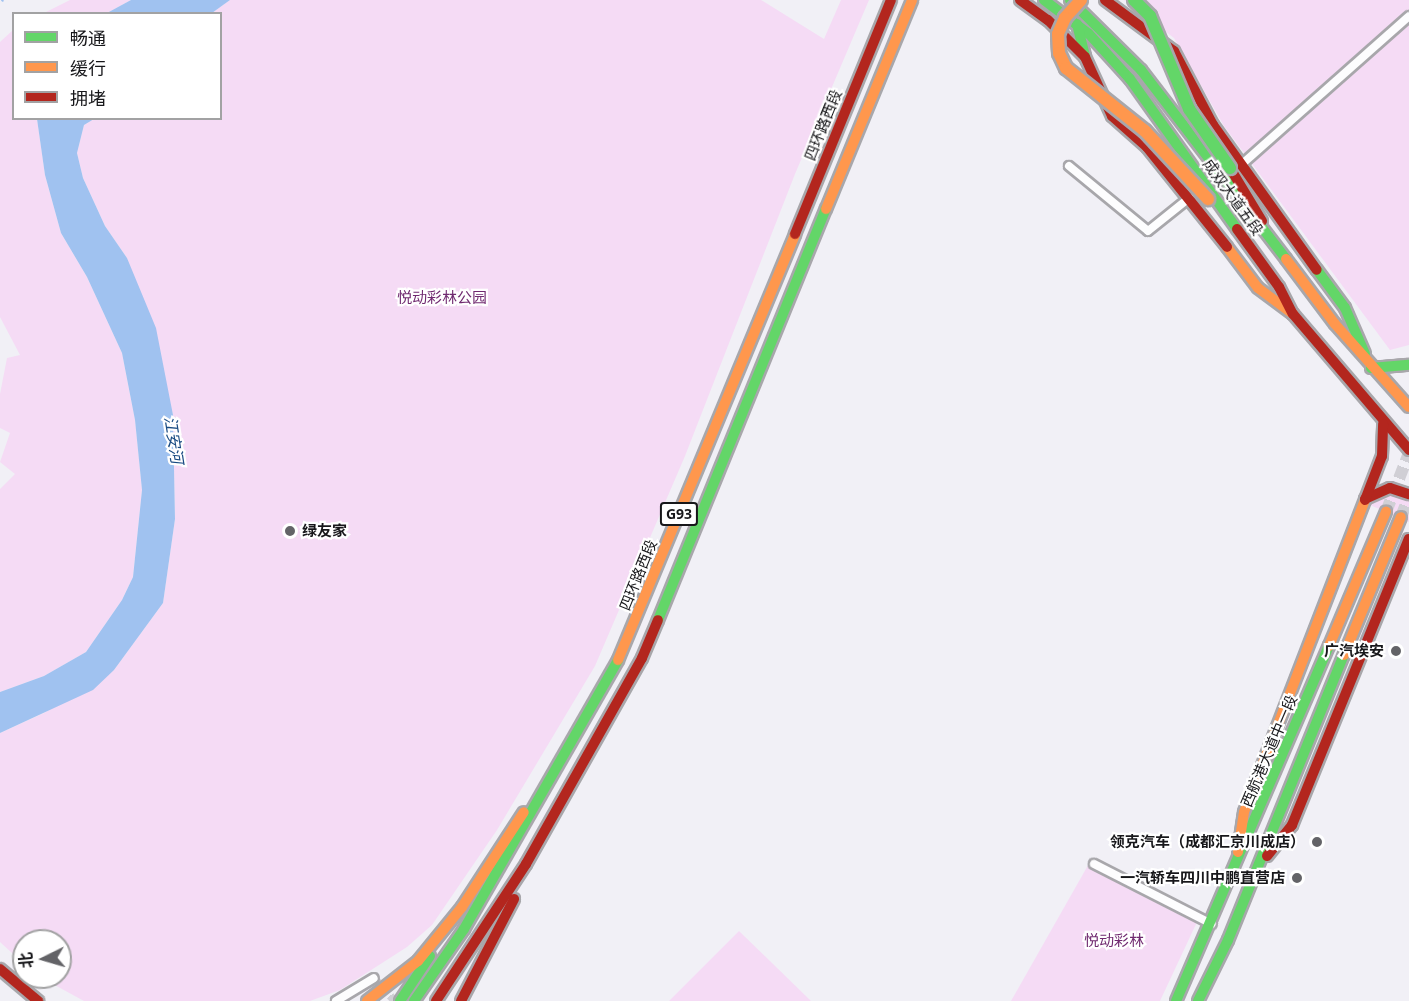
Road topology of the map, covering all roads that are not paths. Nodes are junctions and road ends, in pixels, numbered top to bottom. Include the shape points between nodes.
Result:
1 (891, 0) edge
2 (912, 0) edge
3 (1020, 0) edge
4 (1044, 0) edge
5 (1070, 0) edge
6 (1081, 0) edge
7 (1105, 0) edge
8 (1134, 0) edge
9 (1409, 16) edge
10 (1077, 24) junction
11 (1085, 57) junction
12 (1069, 166) dead end
13 (1236, 166) junction
14 (1189, 198) junction
15 (1275, 246) junction
16 (1279, 287) junction
17 (1293, 314) junction
18 (1409, 365) edge
19 (1371, 368) junction
20 (1407, 406) edge
21 (1383, 424) junction
22 (1409, 450) edge
23 (1409, 494) edge
24 (1365, 499) junction
25 (1386, 512) tunnel mouth
26 (1401, 518) tunnel mouth
27 (1409, 539) edge
28 (555, 769) junction
29 (526, 864) junction
30 (1094, 864) dead end
31 (1258, 866) junction
32 (1235, 872) junction
33 (462, 907) junction
34 (505, 916) junction
35 (1212, 924) junction
36 (0, 969) edge
37 (374, 978) dead end
38 (32, 998) edge
39 (44, 1001) edge
40 (336, 1001) edge
41 (367, 1001) edge
42 (400, 1001) edge
43 (414, 1001) edge
44 (436, 1001) edge
45 (449, 1001) edge
46 (461, 1001) edge
47 (1176, 1001) edge
48 (1198, 1001) edge

1 - 28 main road, 四环路西段 / G93 via 625,648
2 - 29 main road, G93 via 642,658
3 - 11 main road via 1048,20
4 - 10 main road, 成双大道五段
5 - 15 main road, 成双大道五段 via 1141,70
6 - 16 main road, bridge via 1065,18 1058,34 1059,52 1066,68 1145,131 1185,169
7 - 13 main road via 1174,51
8 - 13 main road, bridge via 1150,16 1189,108
9 - 13 street
10 - 11 main road
10 - 16 main road, 成双大道五段 via 1130,79
11 - 14 main road via 1112,116 1147,147
12 - 14 street via 1148,231
13 - 15 main road
13 - 19 main road via 1345,308
14 - 17 main road via 1258,288
15 - 19 main road, 成双大道五段
16 - 17 main road, 成双大道五段
17 - 21 main road, 成双大道五段
18 - 19 main road
19 - 20 main road, 成双大道五段
21 - 22 main road, 成双大道五段
21 - 24 main road via 1382,456
23 - 24 main road via 1390,488
24 - 32 main road via 1244,812
25 - 32 main road, 西航港大道中一段
26 - 31 main road
27 - 31 main road via 1292,825
28 - 33 main road via 505,837
28 - 43 main road, 四环路西段 / G93 via 464,929
29 - 34 main road
29 - 44 main road, G93
30 - 35 street
31 - 48 main road
32 - 35 main road, 西航港大道中一段
33 - 41 main road via 418,960
33 - 42 main road
34 - 45 main road
34 - 46 main road
35 - 47 main road, 西航港大道中一段
36 - 38 main road
37 - 40 street
38 - 39 street

